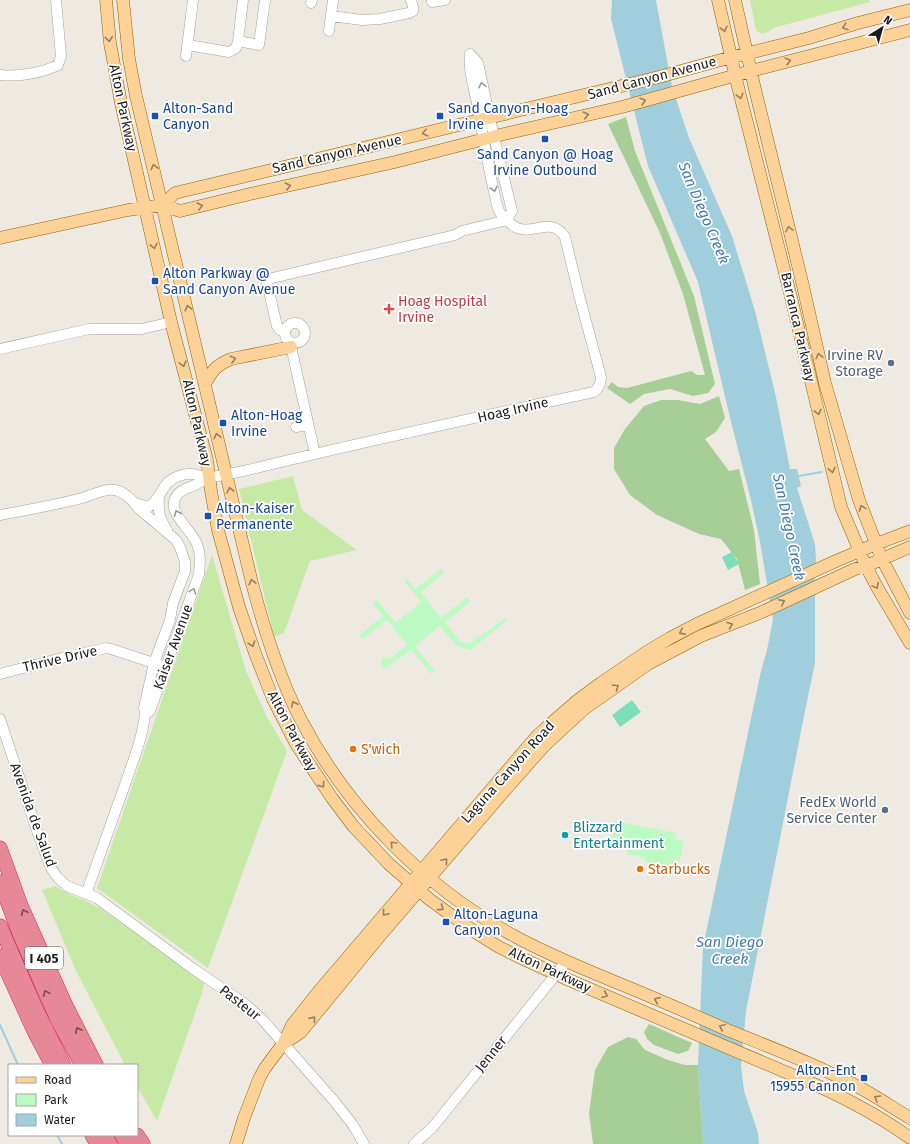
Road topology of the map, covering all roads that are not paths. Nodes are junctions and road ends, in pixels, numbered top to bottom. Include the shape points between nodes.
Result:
1 (56, 0) edge
2 (106, 0) edge
3 (123, 0) edge
4 (193, 0) edge
5 (243, 0) edge
6 (264, 0) edge
7 (333, 0) edge
8 (411, 0) edge
9 (432, 0) edge
10 (445, 0) edge
11 (718, 0) edge
12 (735, 0) edge
13 (910, 10) edge
14 (331, 16) junction
15 (910, 30) edge
16 (329, 31) dead end
17 (238, 41) junction
18 (188, 44) junction
19 (747, 54) junction
20 (186, 56) dead end
21 (731, 58) junction
22 (751, 71) junction
23 (0, 75) edge
24 (735, 75) junction
25 (485, 119) junction
26 (489, 138) junction
27 (163, 204) junction
28 (145, 207) junction
29 (507, 220) junction
30 (0, 238) edge
31 (171, 322) junction
32 (285, 331) junction
33 (290, 345) junction
34 (0, 349) edge
35 (205, 384) junction
36 (308, 425) junction
37 (296, 427) dead end
38 (315, 454) junction
39 (227, 474) junction
40 (210, 477) junction
41 (159, 496) junction
42 (135, 503) junction
43 (0, 516) edge
44 (910, 531) edge
45 (170, 535) junction
46 (876, 544) junction
47 (910, 547) edge
48 (860, 550) junction
49 (882, 559) junction
50 (866, 566) junction
51 (910, 613) edge
52 (910, 643) edge
53 (154, 663) junction
54 (165, 667) junction
55 (0, 674) edge
56 (146, 714) junction
57 (0, 719) edge
58 (0, 848) edge
59 (426, 874) junction
60 (0, 882) edge
61 (415, 887) junction
62 (86, 894) junction
63 (0, 926) edge
64 (0, 956) edge
65 (566, 962) junction
66 (556, 974) junction
67 (283, 1044) junction
68 (51, 1064) edge
69 (64, 1064) edge
70 (81, 1064) edge
71 (95, 1064) edge
72 (910, 1118) edge
73 (910, 1138) edge
74 (236, 1144) edge
75 (364, 1144) edge
76 (414, 1144) edge

1 - 23 street via 61,56 58,65 23,75
2 -> 28 main road, Alton Parkway via 114,71
27 -> 3 main road, Alton Parkway via 132,76
4 - 18 street
5 - 17 street
6 - 17 street via 260,45
7 - 14 street
8 - 14 street via 413,10 409,13 380,19 362,20
9 - 10 street
11 -> 21 main road, Barranca Parkway
12 - 19 main road, Barranca Parkway
13 -> 19 main road, Sand Canyon Avenue
14 - 16 street
22 -> 15 main road, Sand Canyon Avenue
17 - 18 street via 236,48 229,52
18 - 20 street
19 - 21 main road, Sand Canyon Avenue
19 - 22 main road, Barranca Parkway
21 - 24 main road, Barranca Parkway
21 - 25 main road, Sand Canyon Avenue
22 - 24 main road, Sand Canyon Avenue
46 -> 22 main road, Barranca Parkway via 859,500 825,383
26 -> 24 main road, Sand Canyon Avenue via 622,107
24 -> 48 main road, Barranca Parkway via 841,506
25 -> 25 street via 478,63 470,54 469,65
25 - 26 street
25 -> 27 main road, Sand Canyon Avenue via 175,193
27 -> 26 main road, Sand Canyon Avenue via 180,211
26 - 29 street via 487,161 499,211
27 - 28 main road, Sand Canyon Avenue
35 -> 27 main road, Alton Parkway
28 - 30 main road, Sand Canyon Avenue
28 -> 31 main road, Alton Parkway
29 - 32 street via 268,279 277,326
29 - 38 street, Hoag Irvine via 517,228 526,230 549,226 561,231 601,377 598,389 594,392
31 - 34 street via 142,329 89,329
31 -> 40 main road, Alton Parkway
32 - 33 street
32 - 33 street via 288,325 295,323 305,330 305,337 300,342
35 -> 33 main road via 218,365
33 - 36 street
39 -> 35 main road, Alton Parkway
36 - 37 street
36 - 38 street
38 - 39 street, Hoag Irvine
39 - 40 street, Hoag Irvine
59 -> 39 main road, Alton Parkway via 389,840 354,801 300,718 267,639
40 - 41 street via 191,473 180,475 164,486
54 -> 40 street, Kaiser Avenue via 199,574 200,557 195,539 176,515 175,500 185,489
40 -> 61 main road, Alton Parkway via 218,530 239,607 273,699 296,744 335,803 353,826
41 - 42 street via 155,503 148,507
41 - 45 street, Kaiser Avenue via 159,515
42 - 43 street, Kaiser Avenue via 120,491 112,489
42 - 45 street, Kaiser Avenue
44 - 46 main road, Laguna Canyon Road
45 - 53 street, Kaiser Avenue via 180,547 185,571
46 - 48 main road, Laguna Canyon Road
46 - 49 main road, Barranca Parkway
47 - 49 main road, Laguna Canyon Road
48 - 50 main road, Barranca Parkway
48 -> 59 main road, Laguna Canyon Road via 670,638 578,700 537,736
49 - 50 main road, Laguna Canyon Road
49 - 51 main road, Barranca Parkway
50 -> 52 main road, Barranca Parkway
59 -> 50 main road, Laguna Canyon Road via 544,746 584,709 648,664 701,636
53 - 54 street, Thrive Drive
53 - 55 street, Thrive Drive via 106,648
53 - 56 street, Kaiser Avenue via 144,708
54 - 56 street, Kaiser Avenue via 150,711
56 - 62 street, Kaiser Avenue via 140,739
57 - 62 street, Avenida de Salud via 51,868 67,886
71 -> 58 highway, I 405 via 21,906
59 - 61 main road, Laguna Canyon Road
59 - 65 main road, Alton Parkway via 491,923
70 -> 60 highway via 58,1022
61 -> 66 main road, Alton Parkway via 451,916 488,940
61 - 67 main road, Laguna Canyon Road via 301,1032
62 - 67 street, Pasteur via 96,898 240,1000 261,1018
63 - 69 highway
64 - 68 highway, I 405
65 - 66 street, Jenner
72 -> 65 main road, Alton Parkway via 852,1084
66 -> 73 main road, Alton Parkway via 816,1085 881,1119
66 - 76 street, Jenner via 432,1128
67 - 74 main road, Laguna Canyon Road via 259,1079
67 - 75 street, Pasteur via 335,1102

